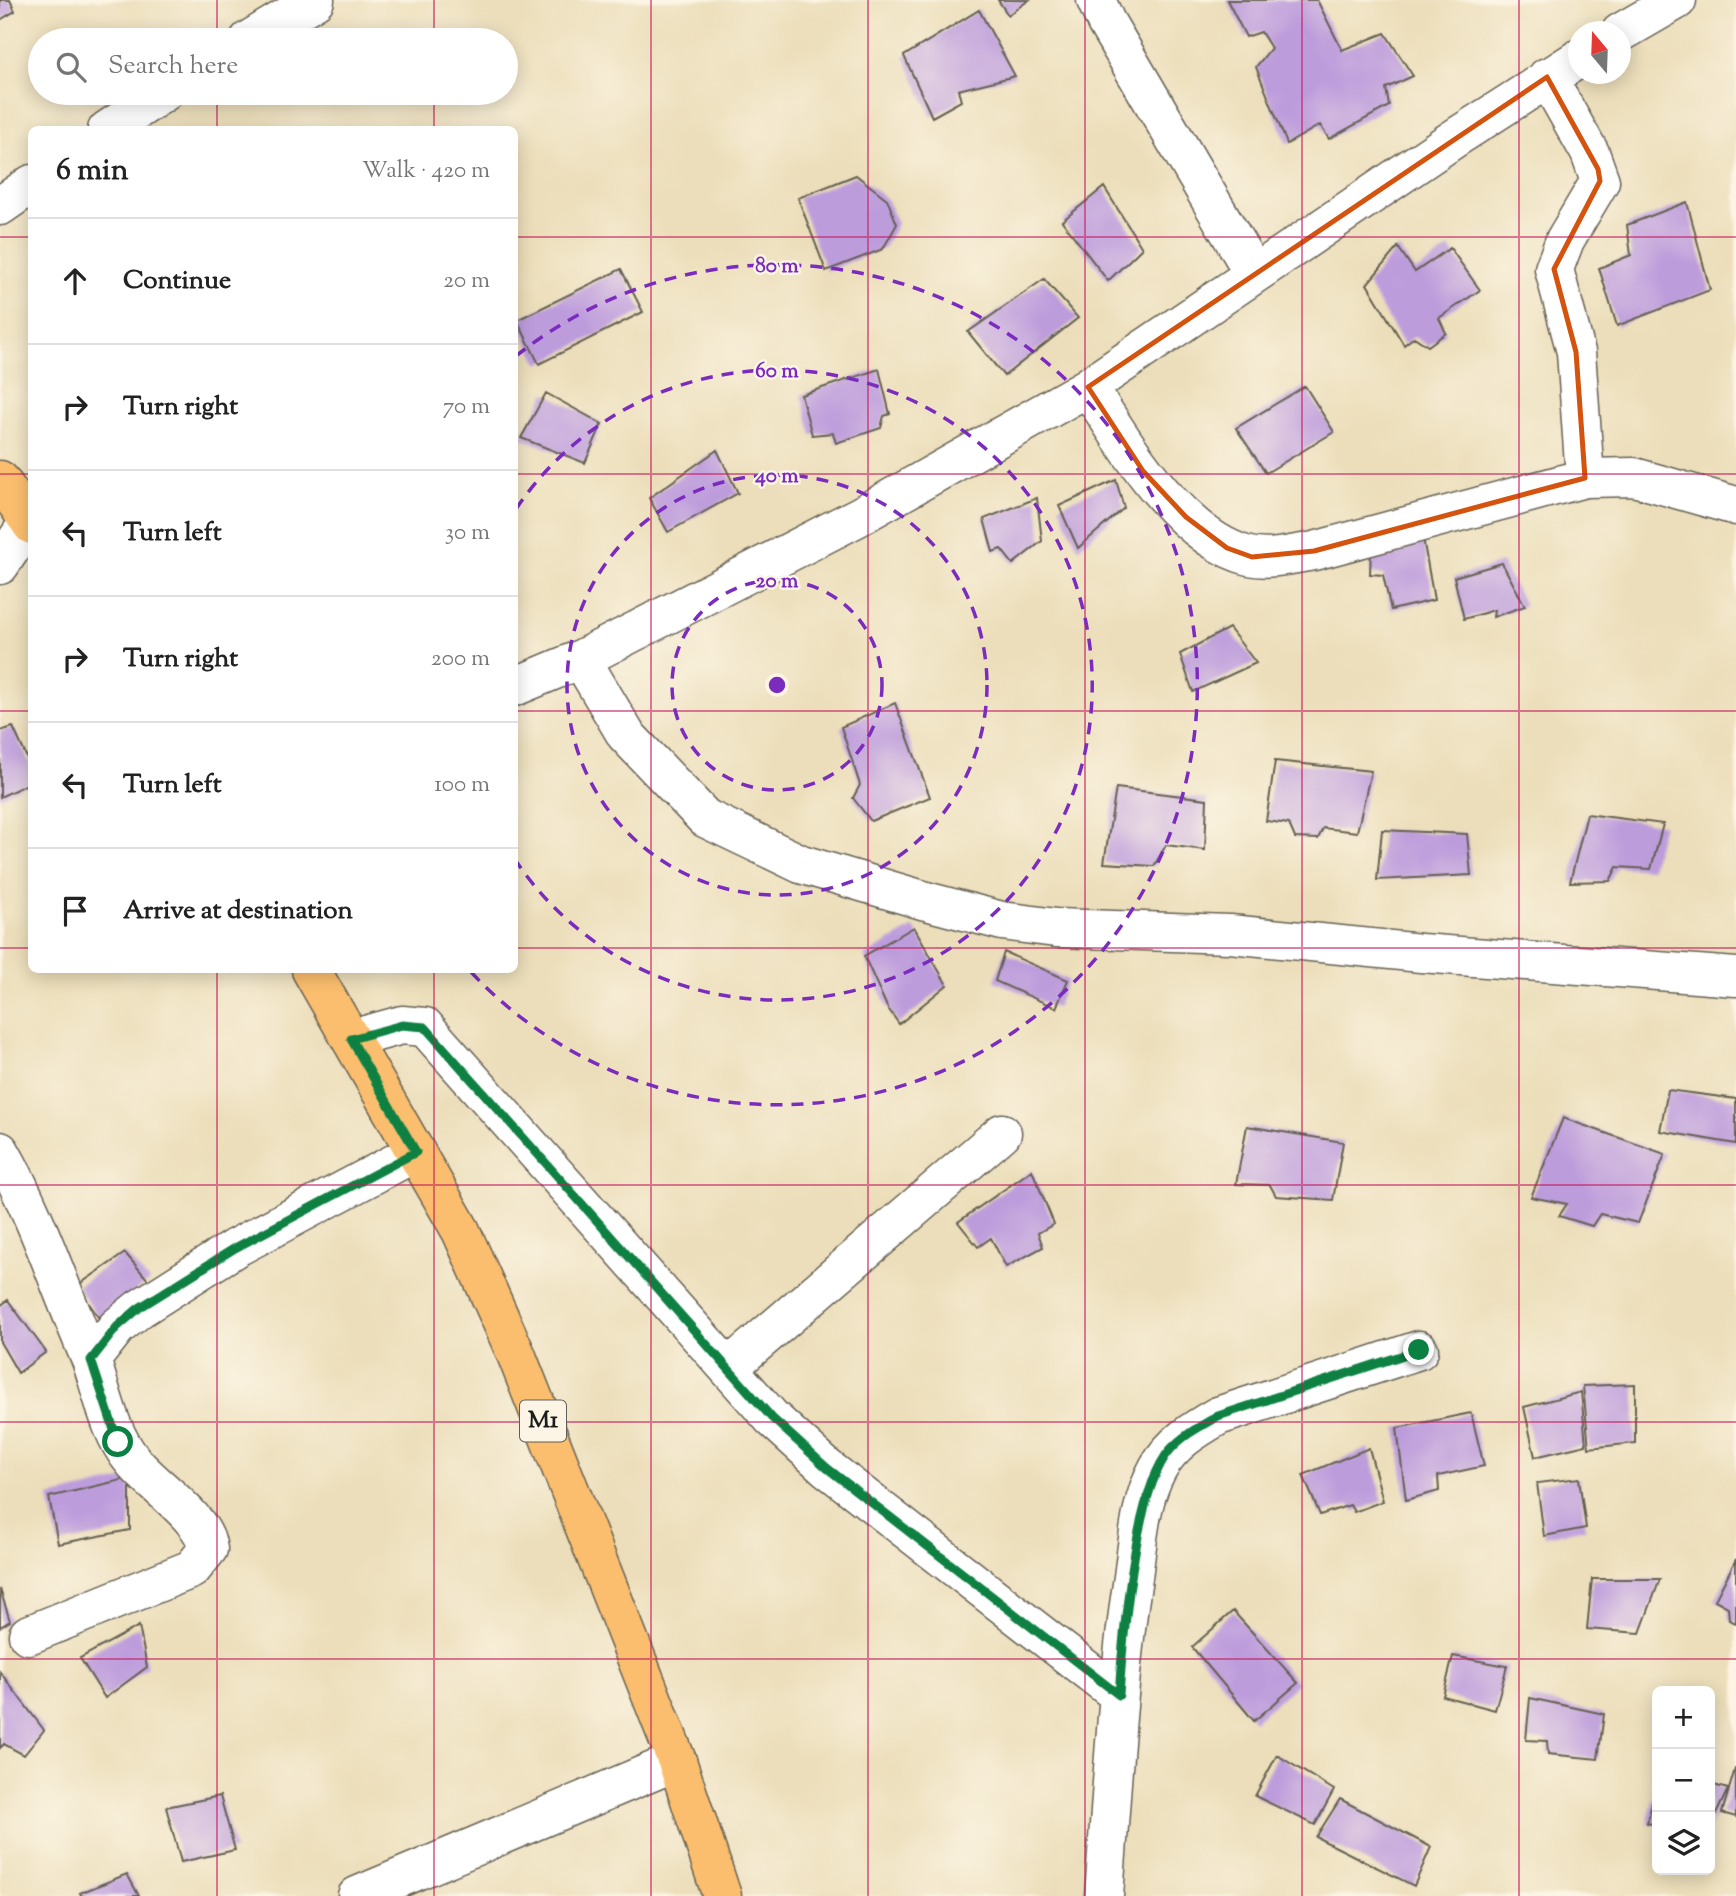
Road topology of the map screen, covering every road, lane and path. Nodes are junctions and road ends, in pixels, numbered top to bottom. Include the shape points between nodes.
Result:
1 (315, 0) edge
2 (1096, 0) edge
3 (1677, 0) edge
4 (1631, 27) edge
5 (269, 28) edge
6 (1563, 68) edge
7 (145, 105) edge
8 (113, 126) edge
9 (28, 187) edge
10 (0, 206) edge
11 (1254, 274) junction
12 (1088, 387) junction
13 (1585, 478) junction
14 (0, 480) edge
15 (1736, 506) edge
16 (28, 520) edge
17 (28, 526) edge
18 (0, 565) edge
19 (581, 659) junction
20 (518, 685) edge
21 (314, 973) edge
22 (1736, 977) edge
23 (351, 1039) junction
24 (1002, 1133) dead end
25 (0, 1151) edge
26 (416, 1152) junction
27 (1419, 1350) dead end
28 (91, 1360) junction
29 (728, 1368) junction
30 (28, 1635) dead end
31 (1119, 1695) junction
32 (677, 1761) junction
33 (357, 1896) edge
34 (722, 1896) edge
35 (1104, 1896) edge

1 - 5 street
2 - 11 street
3 - 4 street
6 - 11 street
6 - 13 street via 1600,181 1553,269 1576,352
7 - 8 street
9 - 10 street
11 - 12 street
12 - 13 street via 1143,471 1186,517 1227,548 1252,556 1314,551
12 - 19 street via 858,517
13 - 15 street via 1634,477
14 - 16 main road
17 - 18 street
19 - 20 street
19 - 22 street via 626,735 705,818 801,863 926,901 1002,921 1056,929 1230,934
21 - 23 main road, M1
23 - 26 main road, M1
23 - 29 street via 402,1025 425,1027
24 - 29 street
25 - 28 street via 37,1224
26 - 28 street via 235,1248 139,1308
26 - 32 main road, M1 via 461,1231 516,1354
27 - 31 street via 1218,1416 1170,1450 1143,1506
28 - 30 street via 118,1442 201,1529 208,1549 192,1569
29 - 31 street via 772,1418 827,1468
31 - 35 street
32 - 33 street
32 - 34 main road, M1

